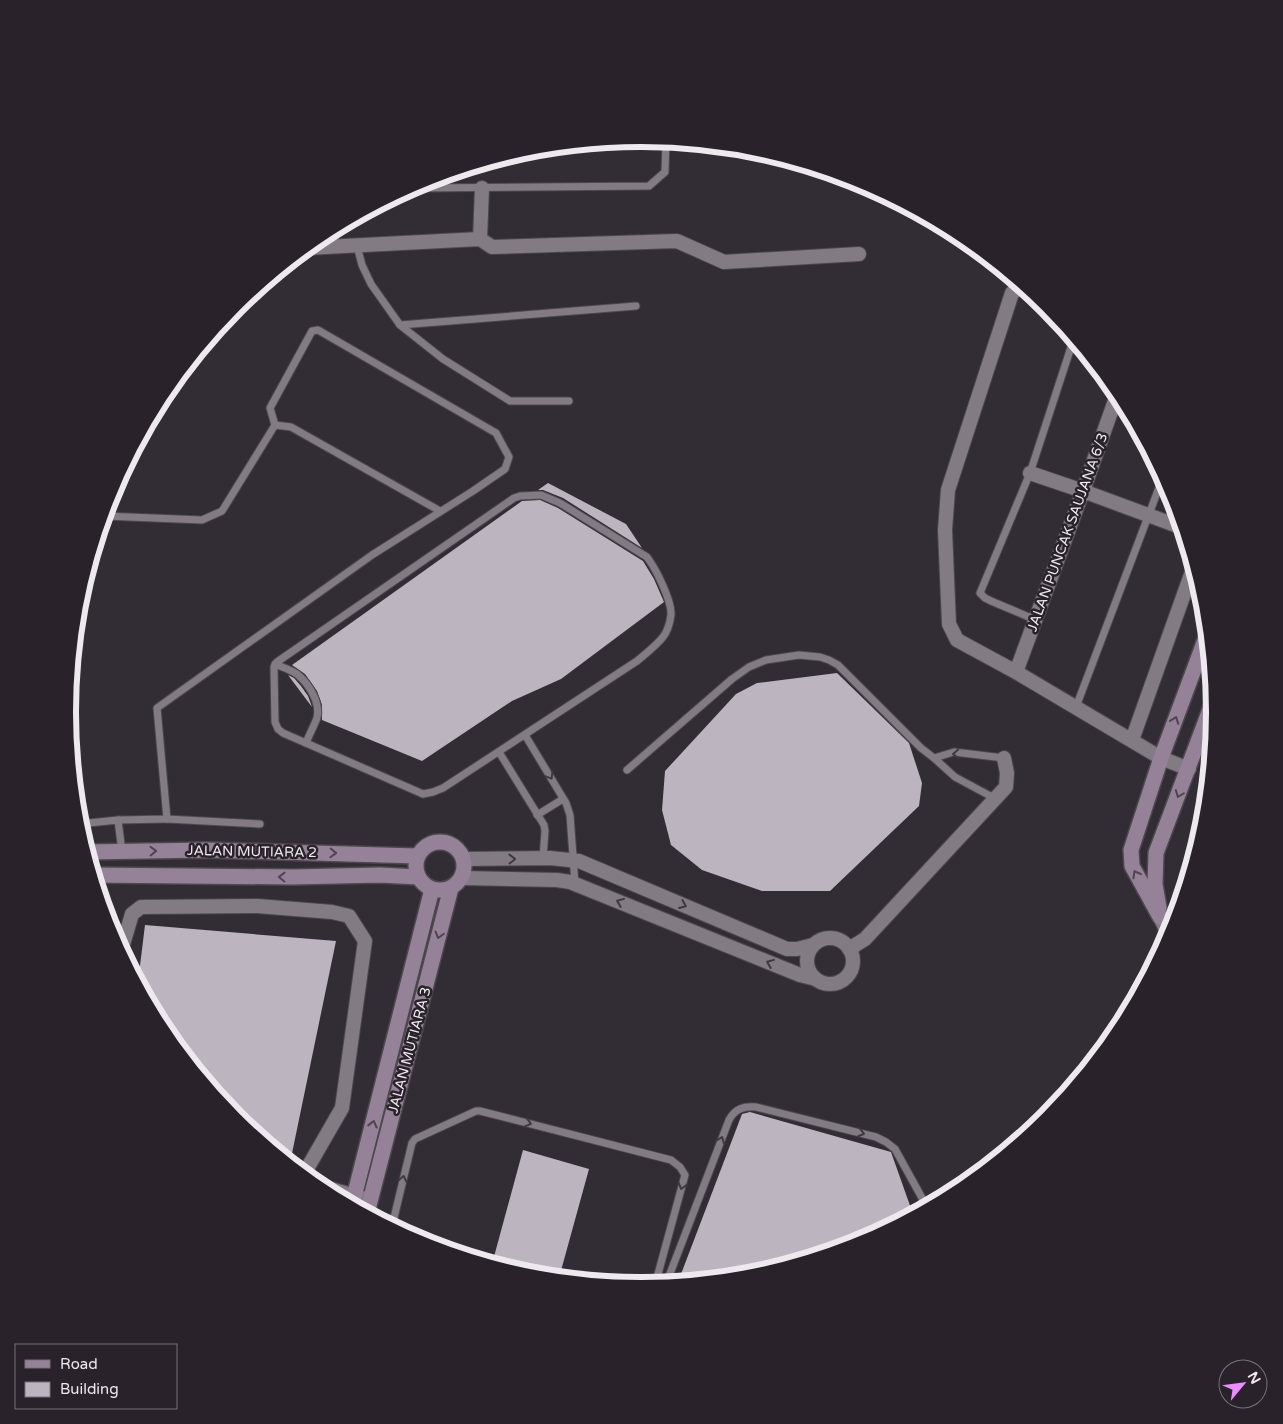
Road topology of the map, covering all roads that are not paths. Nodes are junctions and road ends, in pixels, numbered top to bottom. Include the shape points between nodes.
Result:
1 (666, 148) edge
2 (430, 188) edge
3 (482, 188) junction
4 (480, 239) junction
5 (357, 246) junction
6 (320, 247) edge
7 (859, 254) dead end
8 (1017, 290) edge
9 (636, 306) dead end
10 (400, 325) junction
11 (1072, 346) edge
12 (569, 401) dead end
13 (1114, 403) edge
14 (275, 425) junction
15 (1030, 473) junction
16 (1159, 486) edge
17 (1084, 491) junction
18 (440, 511) junction
19 (1149, 515) junction
20 (111, 516) edge
21 (1175, 525) edge
22 (1190, 578) edge
23 (1036, 620) junction
24 (1203, 646) edge
25 (275, 664) junction
26 (1016, 672) junction
27 (1076, 707) junction
28 (1207, 719) edge
29 (525, 735) junction
30 (1132, 740) junction
31 (306, 743) junction
32 (498, 752) junction
33 (934, 758) junction
34 (1004, 758) joint
35 (1162, 758) junction
36 (1189, 769) junction
37 (627, 770) dead end
38 (564, 799) junction
39 (996, 799) junction
40 (537, 814) junction
41 (167, 819) junction
42 (118, 820) junction
43 (87, 823) edge
44 (260, 824) dead end
45 (94, 852) edge
46 (122, 852) junction
47 (417, 856) junction
48 (543, 858) junction
49 (463, 859) junction
50 (573, 860) junction
51 (101, 875) edge
52 (418, 878) junction
53 (456, 883) junction
54 (574, 884) junction
55 (432, 889) junction
56 (1160, 917) junction
57 (1165, 927) edge
58 (124, 940) edge
59 (813, 945) junction
60 (849, 949) junction
61 (816, 979) junction
62 (308, 1168) edge
63 (353, 1198) edge
64 (924, 1202) edge
65 (368, 1206) edge
66 (393, 1220) edge
67 (669, 1276) edge
68 (657, 1277) edge

1 - 3 lane via 665,172 649,186
2 - 3 lane
3 - 4 street
4 - 5 street
4 - 7 street via 492,247 677,241 724,262
5 - 6 street
5 - 10 lane via 371,284
8 - 26 street via 1012,293 948,490 945,530 949,624 957,640
9 - 10 lane
10 - 12 lane via 443,359 510,401
11 - 15 lane
13 - 17 street, JALAN PUNCAK SAUJANA 6/3
14 - 18 lane via 291,427
14 - 18 lane via 270,408 312,331 318,330 496,434 509,457 505,469
14 - 20 lane via 222,510 202,520
15 - 17 street
15 - 23 lane via 980,593
16 - 19 lane
17 - 19 street
17 - 23 street, JALAN PUNCAK SAUJANA 6/3
18 - 41 lane via 157,708
19 - 21 street
19 - 27 lane
22 - 30 street
23 - 26 street, JALAN PUNCAK SAUJANA 6/3
35 -> 24 street
25 - 29 lane via 514,498 541,496 560,503 647,558 658,575 671,615 662,638 637,661
25 - 31 lane via 275,722 283,733
25 - 31 lane via 295,673 307,684 315,699 317,717
26 - 27 street
27 - 30 street
28 - 36 street
29 - 32 lane
29 -> 38 lane
30 - 35 street
31 - 32 lane via 423,794 443,788
32 - 40 lane
34 -> 33 lane via 954,752
33 - 37 lane via 920,748 838,665 820,657 799,655 766,660 740,673
33 - 39 lane via 955,777
34 - 39 street via 1006,787
35 - 36 street
56 -> 35 street via 1132,866 1131,850
36 -> 56 street via 1156,853 1155,884
38 - 40 lane
38 - 50 lane via 570,814
39 - 60 street via 865,939
40 - 48 lane via 545,831
41 - 42 lane
41 - 44 lane
42 - 43 lane
42 - 46 lane
45 - 46 street, JALAN MUTIARA 2
46 -> 47 street, JALAN MUTIARA 2 via 207,850
47 - 49 street via 428,844 443,841 457,848
47 - 52 street via 415,870
49 -> 48 street
48 - 50 street
49 - 53 street via 464,870
50 - 54 lane
50 -> 59 street via 787,949 797,950
52 -> 51 street, JALAN MUTIARA 2 via 380,875
52 - 55 street
53 - 54 street via 557,880
53 - 55 street via 444,890
53 -> 65 street, JALAN MUTIARA 3
61 -> 54 street
63 -> 55 street, JALAN MUTIARA 3
56 - 57 street
58 - 62 street via 132,914 141,907 257,906 349,916 365,941 342,1108
59 - 60 street via 829,938 837,939
59 - 61 street via 807,964
60 - 61 street via 852,964 846,977 834,984
67 -> 64 lane via 729,1120 740,1108 756,1107 886,1142 895,1149
66 -> 68 lane via 415,1139 480,1111 671,1160 680,1167 685,1175

